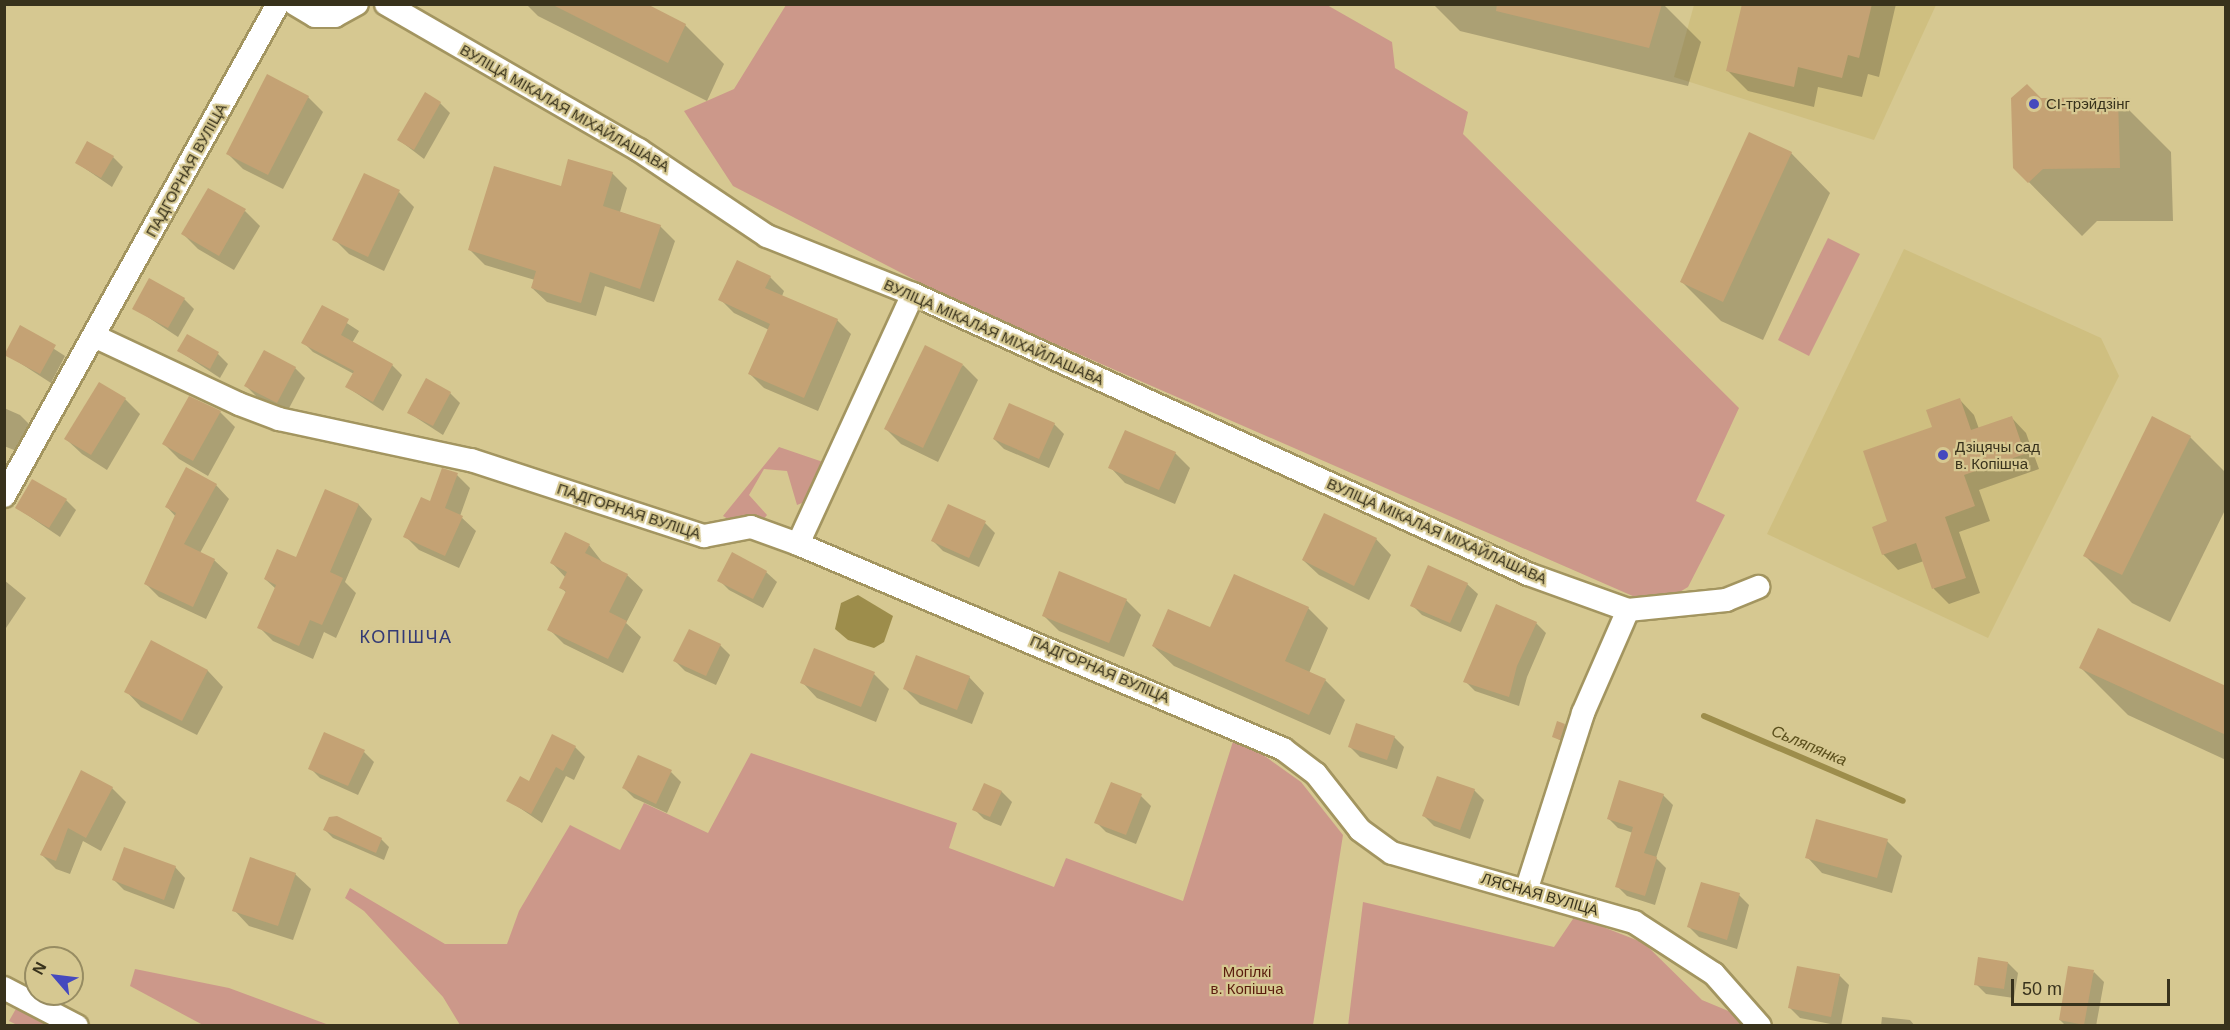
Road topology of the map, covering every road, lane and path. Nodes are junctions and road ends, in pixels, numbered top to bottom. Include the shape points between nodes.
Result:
1 (278, 4) edge
2 (296, 4) edge
3 (357, 4) edge
4 (386, 4) edge
5 (913, 294) junction
6 (94, 336) junction
7 (14, 460) edge
8 (4, 496) edge
9 (798, 543) junction
10 (1758, 587) dead end
11 (1628, 610) junction
12 (1316, 774) joint
13 (1526, 891) junction
14 (4, 988) edge
15 (77, 1026) edge
16 (1760, 1026) edge

1 - 6 street, ПАДГОРНАЯ ВУЛІЦА
2 - 3 street via 315,15 335,16
4 - 5 street, ВУЛІЦА МІКАЛАЯ МІХАЙЛАШАВА via 639,150 767,236
5 - 9 street
5 - 11 street, ВУЛІЦА МІКАЛАЯ МІХАЙЛАШАВА via 1528,574
6 - 7 street, ПАДГОРНАЯ ВУЛІЦА
6 - 9 street, ПАДГОРНАЯ ВУЛІЦА via 192,384 279,419 471,460 704,536 750,527
7 - 8 street, ПАДГОРНАЯ ВУЛІЦА
9 - 12 street, ПАДГОРНАЯ ВУЛІЦА via 1166,697 1282,749
10 - 11 street via 1726,600
11 - 13 street via 1583,713
12 - 13 street, ЛЯСНАЯ ВУЛІЦА via 1360,830 1392,853
13 - 16 street, ЛЯСНАЯ ВУЛІЦА via 1634,922 1714,974
14 - 15 street

